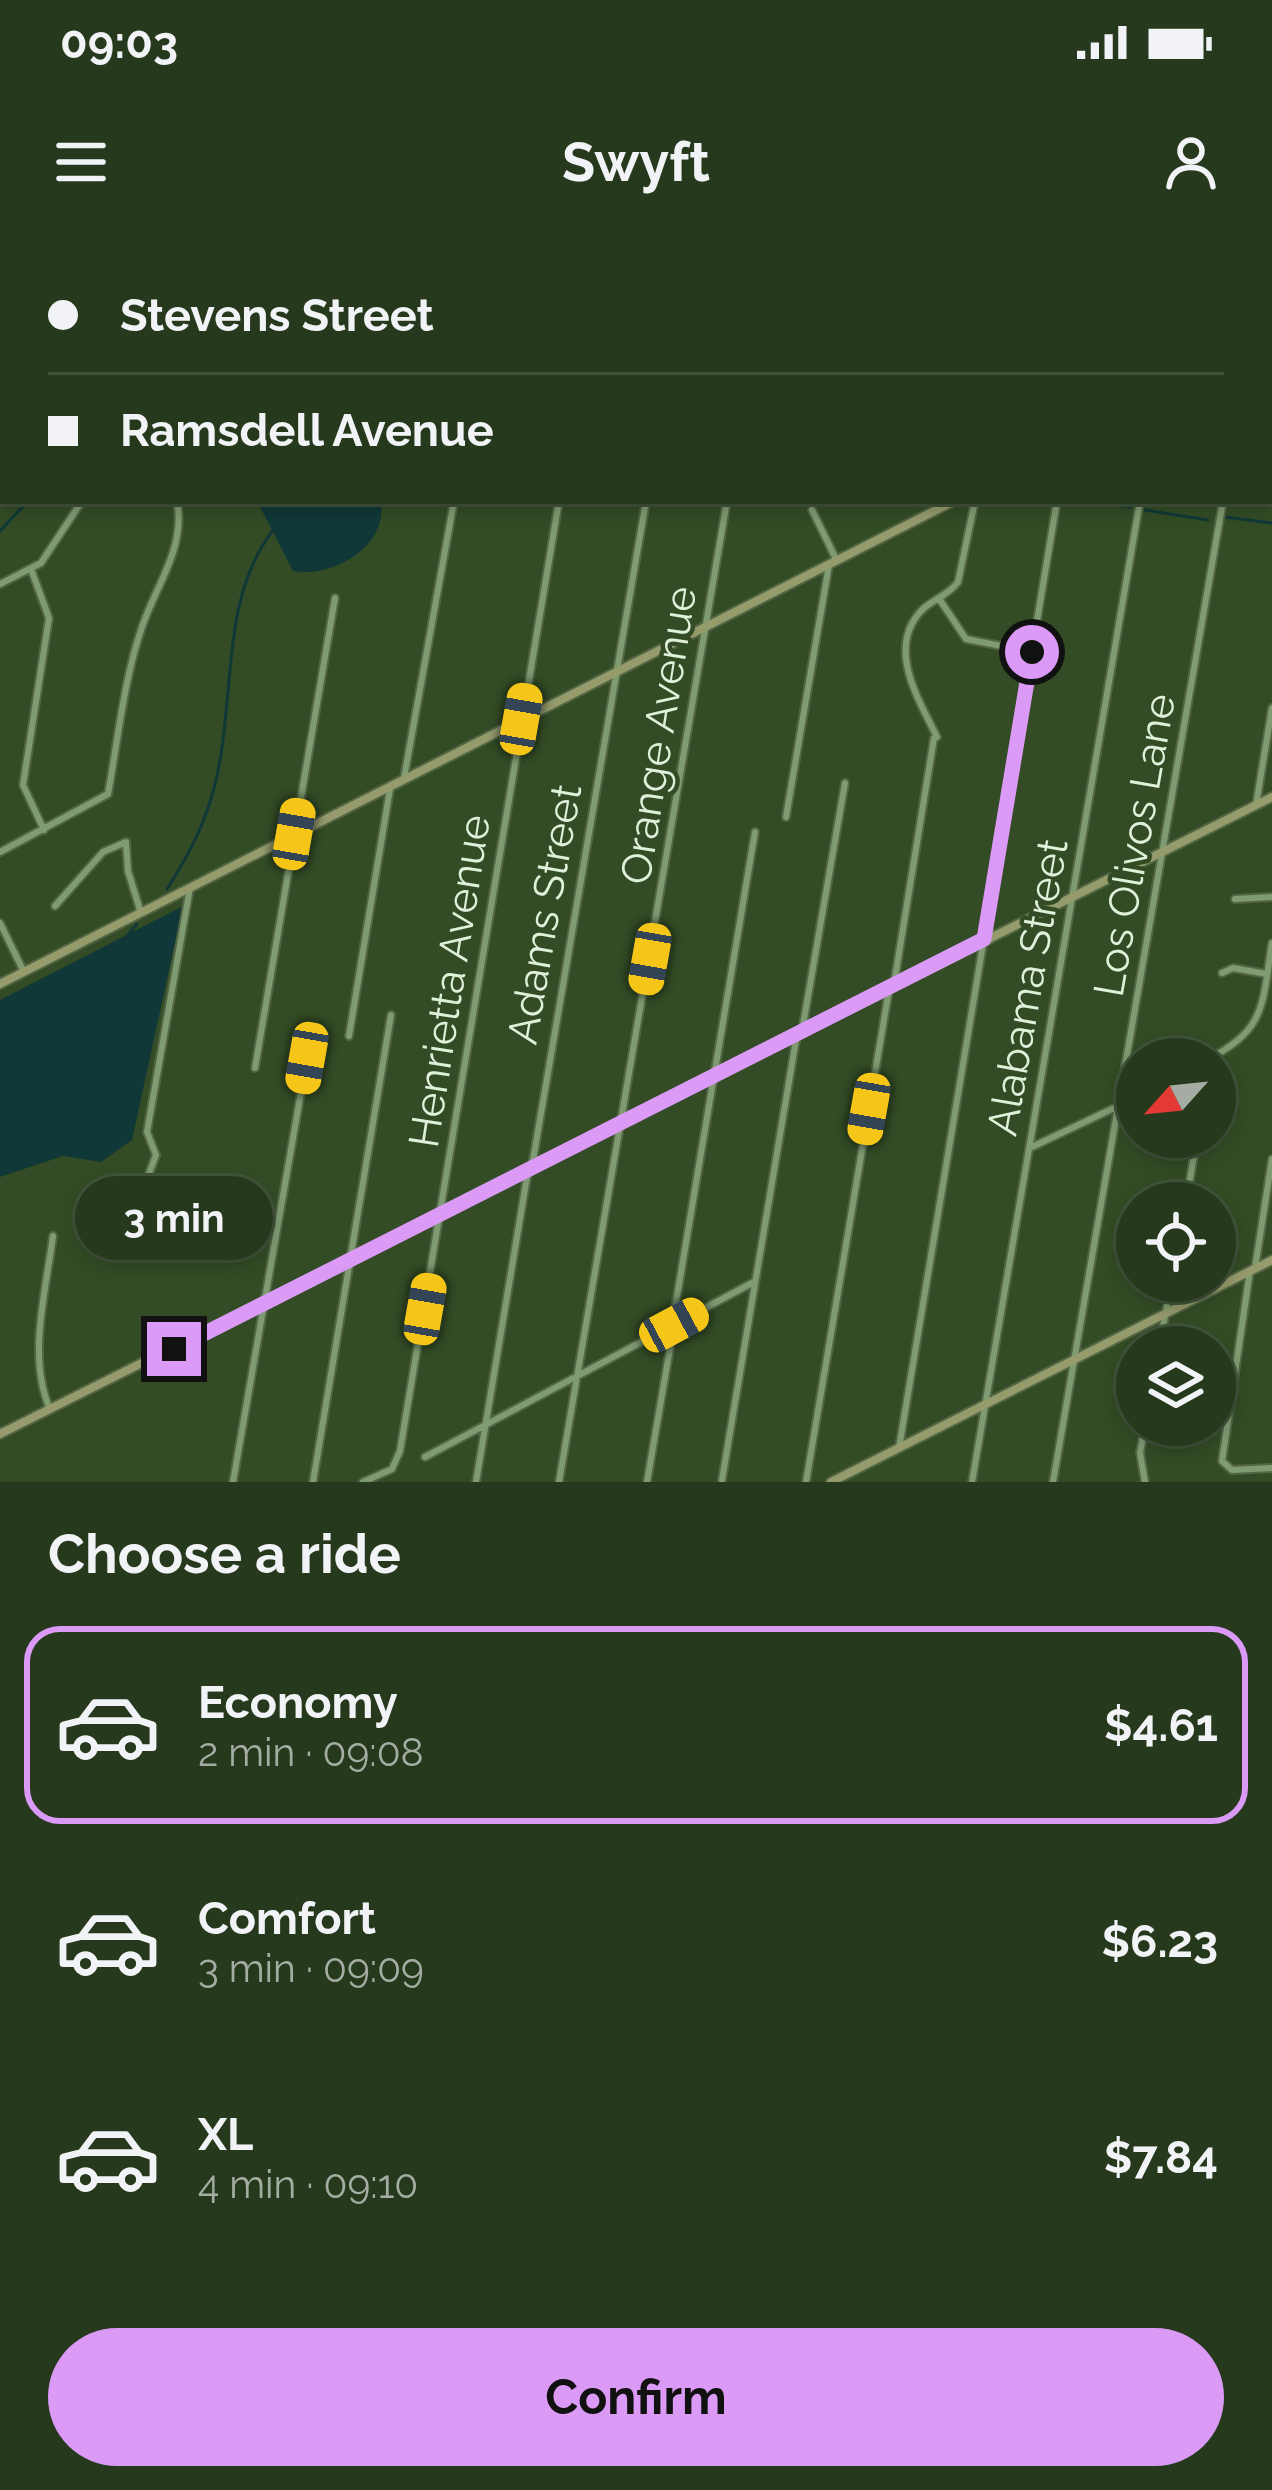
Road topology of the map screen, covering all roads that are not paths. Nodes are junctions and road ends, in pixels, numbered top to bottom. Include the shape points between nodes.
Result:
1 (80, 504) edge
2 (177, 504) edge
3 (453, 504) edge
4 (558, 504) edge
5 (646, 504) edge
6 (727, 504) edge
7 (948, 504) edge
8 (975, 504) edge
9 (1057, 504) edge
10 (1139, 504) edge
11 (1223, 504) edge
12 (812, 510) dead end
13 (833, 563) junction
14 (31, 569) junction
15 (0, 584) edge
16 (335, 598) dead end
17 (940, 600) junction
18 (707, 624) junction
19 (1032, 652) junction
20 (618, 670) junction
21 (1272, 708) edge
22 (521, 719) junction
23 (404, 778) junction
24 (845, 783) dead end
25 (391, 785) junction
26 (1272, 797) edge
27 (1256, 806) junction
28 (786, 817) dead end
29 (44, 830) junction
30 (755, 832) dead end
31 (294, 834) junction
32 (1166, 850) junction
33 (0, 852) edge
34 (190, 888) junction
35 (1074, 892) junction
36 (1272, 897) edge
37 (1235, 899) dead end
38 (55, 906) dead end
39 (141, 914) junction
40 (0, 923) edge
41 (984, 939) junction
42 (1272, 943) edge
43 (24, 972) junction
44 (1222, 973) dead end
45 (1267, 974) junction
46 (0, 984) edge
47 (892, 986) junction
48 (391, 1015) dead end
49 (800, 1032) junction
50 (349, 1036) dead end
51 (1131, 1038) edge
52 (1236, 1042) edge
53 (307, 1058) dead end
54 (255, 1068) dead end
55 (712, 1077) junction
56 (1116, 1107) edge
57 (1116, 1123) edge
58 (619, 1124) junction
59 (1030, 1148) junction
60 (1272, 1160) edge
61 (530, 1170) junction
62 (157, 1210) dead end
63 (442, 1215) junction
64 (53, 1236) dead end
65 (1272, 1260) edge
66 (352, 1261) junction
67 (1252, 1270) junction
68 (754, 1282) junction
69 (1167, 1302) edge
70 (264, 1305) junction
71 (1164, 1315) junction
72 (673, 1325) junction
73 (1162, 1326) edge
74 (1074, 1361) junction
75 (577, 1375) junction
76 (545, 1392) junction
77 (572, 1405) junction
78 (986, 1405) junction
79 (50, 1410) junction
80 (488, 1422) junction
81 (0, 1434) edge
82 (1141, 1446) edge
83 (899, 1448) junction
84 (425, 1457) dead end
85 (1272, 1468) edge
86 (722, 1480) edge
87 (233, 1482) edge
88 (313, 1482) edge
89 (363, 1482) edge
90 (476, 1482) edge
91 (559, 1482) edge
92 (647, 1482) edge
93 (806, 1482) edge
94 (830, 1482) edge
95 (972, 1482) edge
96 (1053, 1482) edge
97 (1145, 1482) edge

1 - 14 street via 52,552
2 - 29 street via 167,578 143,623 108,794
3 - 23 street
4 - 22 street, Henrietta Avenue
5 - 20 street, Adams Street
6 - 18 street, Orange Avenue
7 - 13 street
8 - 17 street via 965,567
9 - 19 street
10 - 35 street, Alabama Street
11 - 32 street, Los Olivos Lane
12 - 13 street
13 - 18 street
13 - 28 street
14 - 15 street
14 - 29 street via 50,618 23,785
16 - 31 street
17 - 19 street via 966,639
17 - 47 street via 918,614 905,667 936,737
18 - 20 street
18 - 58 street, Orange Avenue
19 - 41 street
20 - 22 street
20 - 61 street, Adams Street
21 - 27 street
22 - 23 street
22 - 63 street, Henrietta Avenue
23 - 25 street
24 - 49 street
25 - 31 street
25 - 50 street
26 - 27 street
27 - 32 street
29 - 33 street
30 - 55 street
31 - 34 street
31 - 54 street
32 - 35 street
32 - 51 street, Los Olivos Lane
34 - 39 street
34 - 62 street via 147,1132 156,1155 147,1179
35 - 41 street
35 - 59 street, Alabama Street
36 - 37 street
38 - 39 street via 103,852 126,842
39 - 43 street
40 - 43 street
41 - 47 street
41 - 83 street
42 - 45 street
43 - 46 street
44 - 45 street
45 - 52 street via 1260,1017
47 - 49 street
47 - 93 street
48 - 66 street
49 - 55 street
49 - 68 street
53 - 70 street
55 - 58 street
55 - 72 street
56 - 59 street
57 - 74 street, Los Olivos Lane
58 - 61 street
58 - 75 street, Orange Avenue
59 - 78 street, Alabama Street
60 - 67 street
61 - 63 street
61 - 80 street, Adams Street
63 - 66 street
63 - 89 street, Henrietta Avenue via 400,1451 392,1468
64 - 79 street via 38,1358
65 - 67 street
66 - 70 street
66 - 88 street
67 - 71 street
67 - 85 street via 1222,1461 1232,1470
68 - 72 street
68 - 86 street
69 - 71 street
70 - 79 street
70 - 87 street
71 - 73 street
71 - 74 street
72 - 75 street
72 - 92 street
74 - 78 street
74 - 96 street, Los Olivos Lane
75 - 76 street
75 - 77 street, Orange Avenue
76 - 77 street via 564,1393
76 - 80 street
77 - 91 street, Orange Avenue
78 - 83 street
78 - 95 street, Alabama Street
79 - 81 street
80 - 84 street
80 - 90 street, Adams Street
82 - 97 street
83 - 94 street

